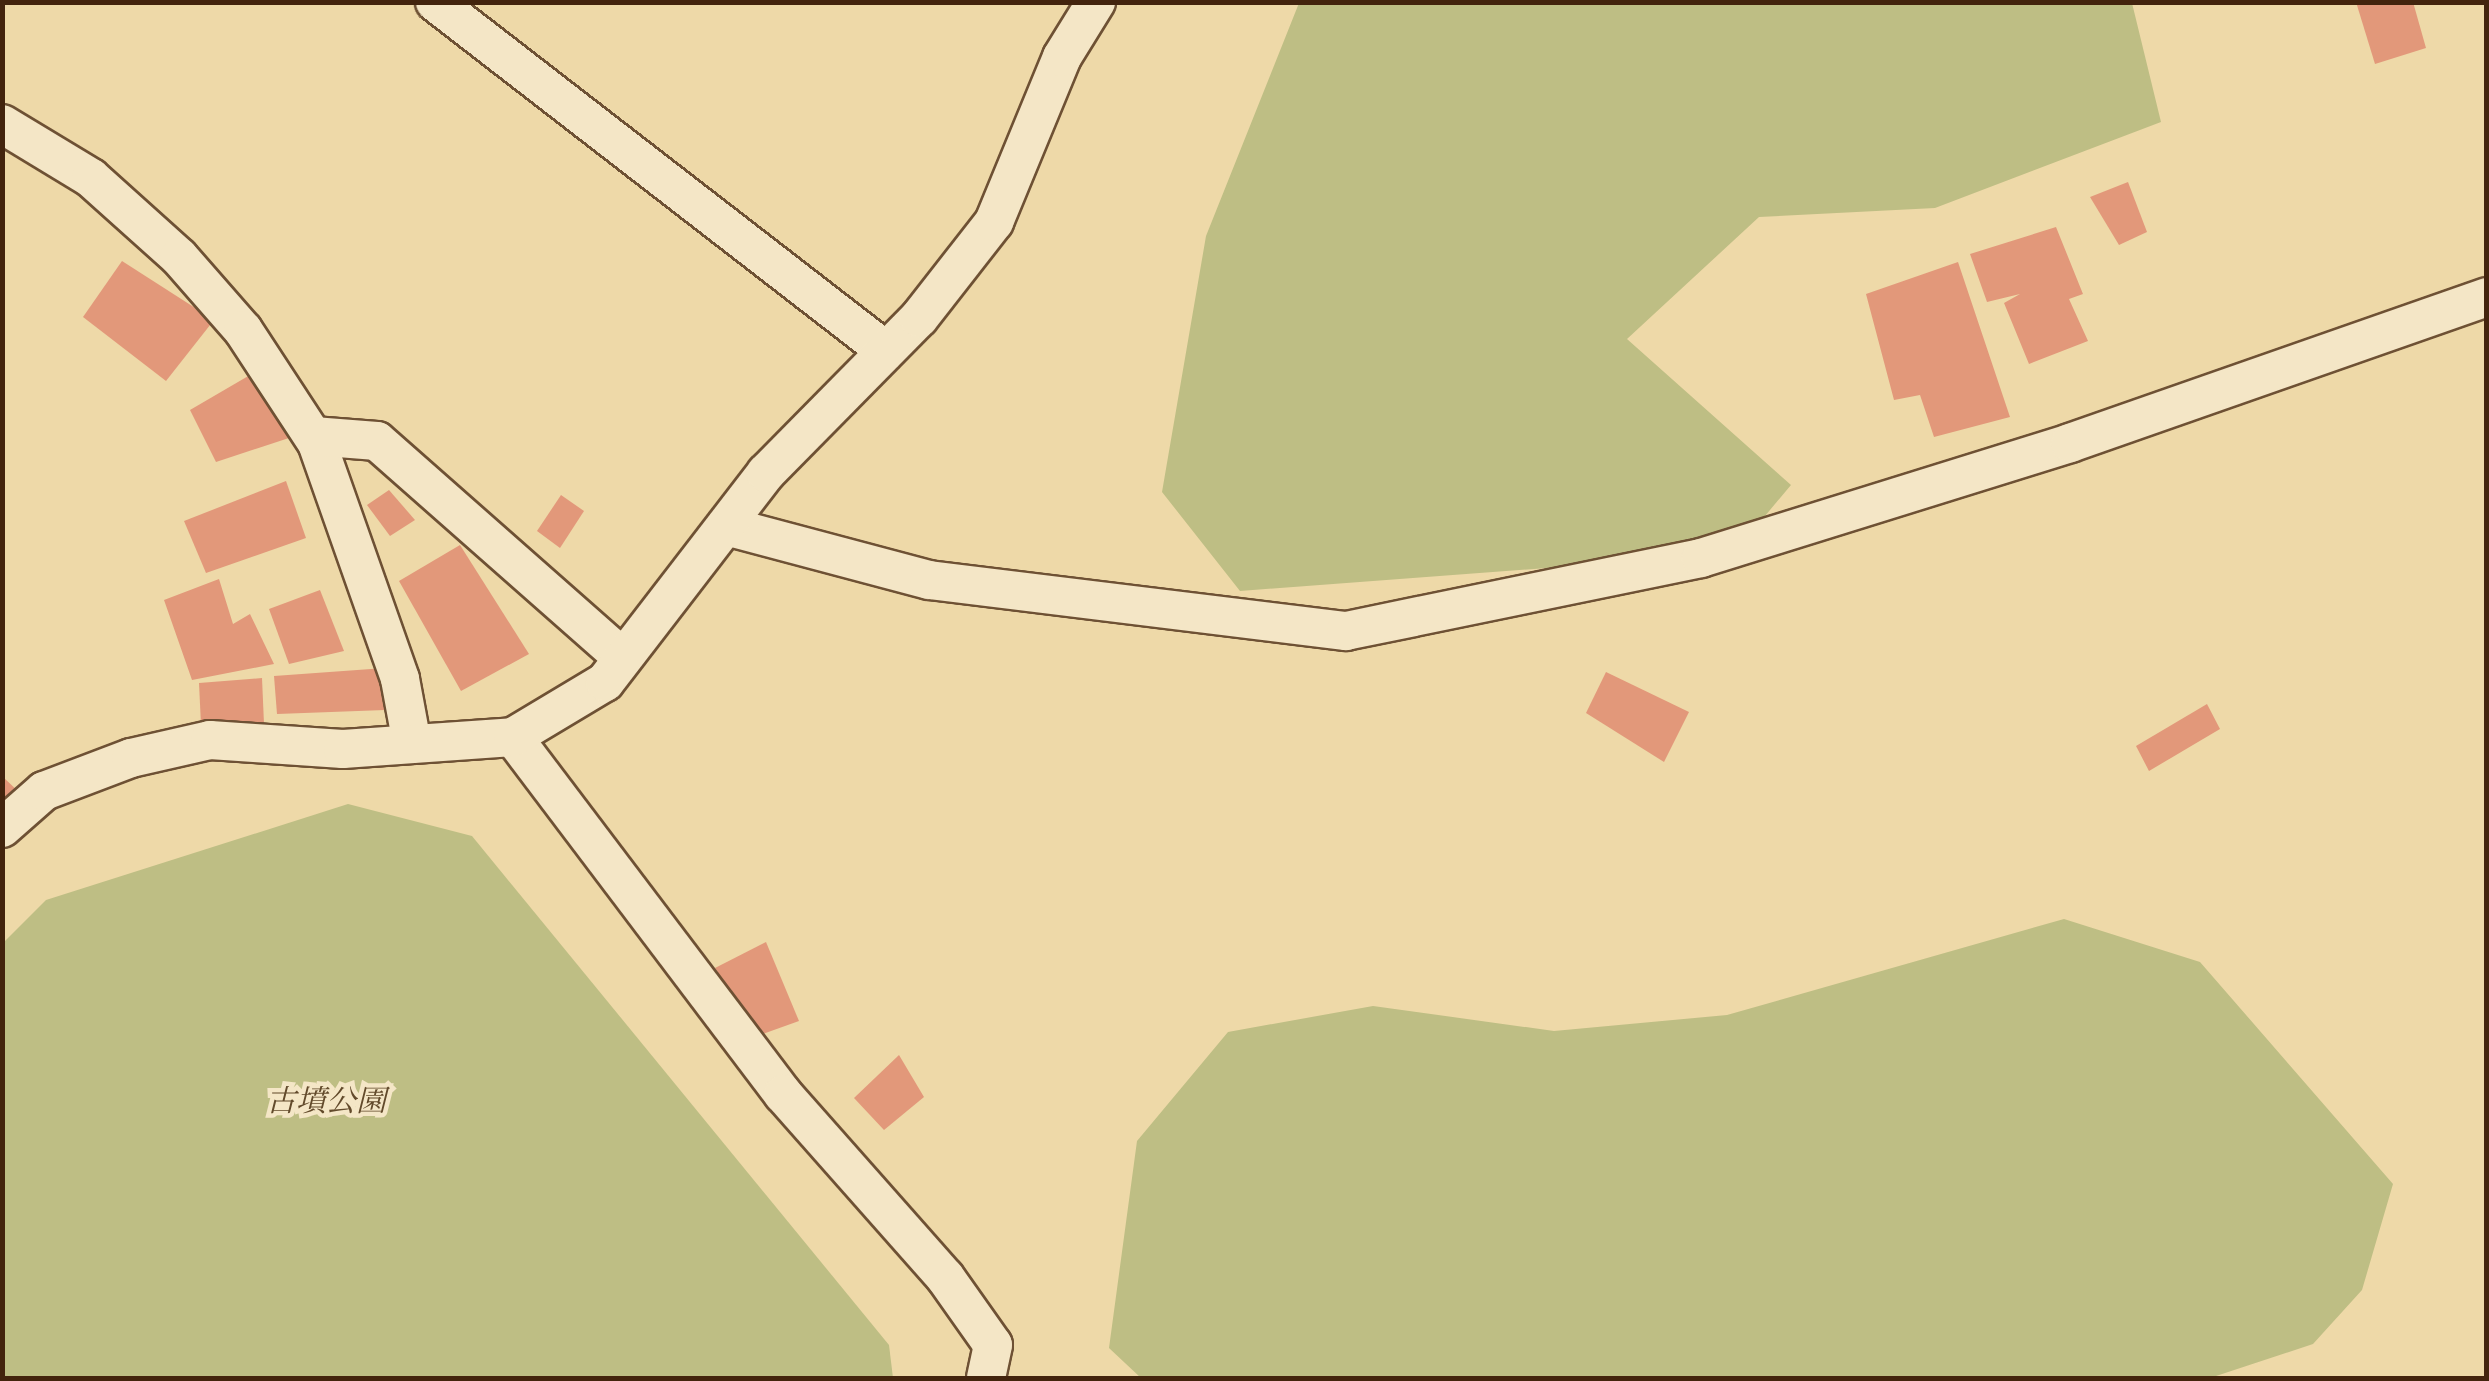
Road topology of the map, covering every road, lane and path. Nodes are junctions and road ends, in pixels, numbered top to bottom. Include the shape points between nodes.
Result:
1 (435, 2) edge
2 (1096, 2) edge
3 (2, 124) edge
4 (2486, 297) edge
5 (886, 351) junction
6 (312, 436) junction
7 (726, 526) junction
8 (623, 658) junction
9 (512, 737) junction
10 (412, 744) junction
11 (2, 828) edge
12 (986, 1378) edge

1 - 5 street
2 - 5 street via 1062,57 994,222
3 - 6 street via 91,178 178,257 243,330
4 - 7 street via 2070,443 1701,558 1346,631 929,580
5 - 7 street
6 - 8 street via 377,442
6 - 10 street via 400,679
7 - 8 street
8 - 9 street via 605,682
9 - 10 street
9 - 12 street via 783,1094 945,1277 993,1345
10 - 11 street via 210,740 44,791

